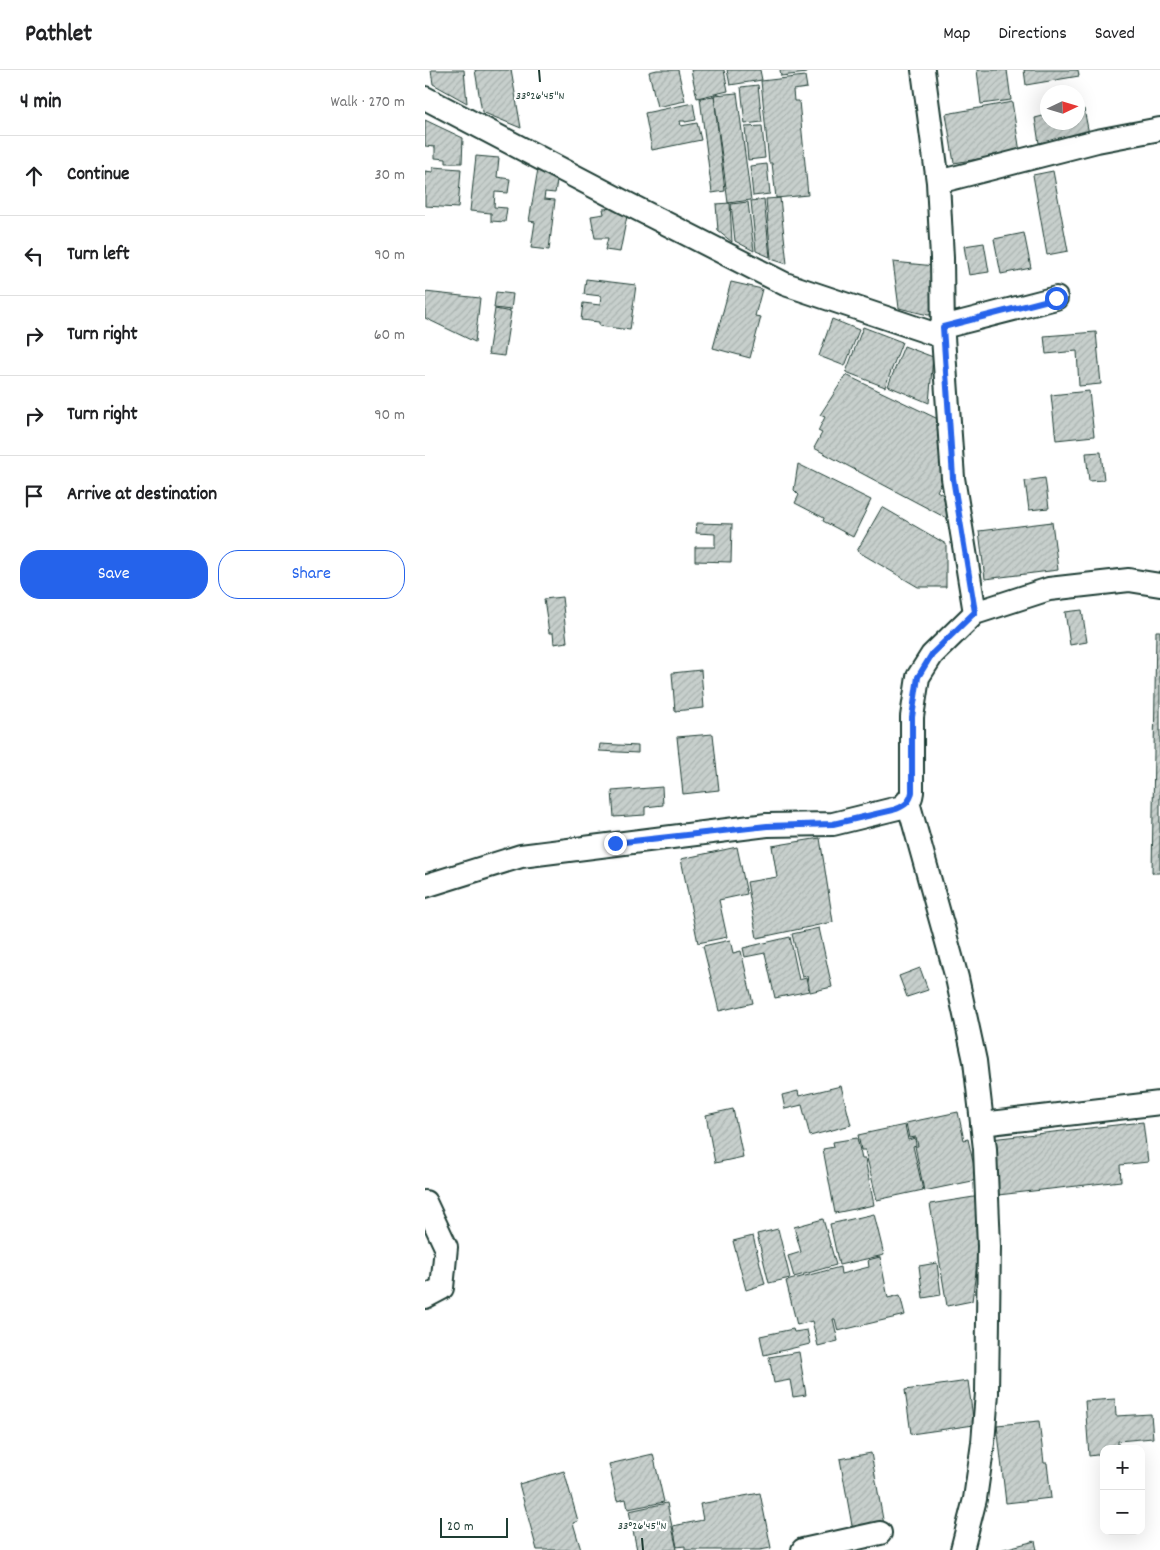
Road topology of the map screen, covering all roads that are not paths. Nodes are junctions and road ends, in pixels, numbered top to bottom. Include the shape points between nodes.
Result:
1 (923, 70) edge
2 (425, 98) edge
3 (1160, 129) edge
4 (938, 182) junction
5 (1056, 298) dead end
6 (943, 332) junction
7 (1160, 585) edge
8 (975, 612) junction
9 (907, 802) junction
10 (425, 886) edge
11 (1160, 1103) edge
12 (982, 1124) junction
13 (425, 1202) edge
14 (425, 1297) edge
15 (880, 1533) dead end
16 (803, 1550) edge
17 (961, 1550) edge

1 - 4 street
2 - 6 street via 785,284
3 - 4 street via 1097,141
4 - 6 street
5 - 6 street
6 - 8 street via 953,478
7 - 8 street via 1129,580 1049,588
8 - 9 street via 932,654 918,677 912,717 912,792
9 - 10 street via 893,810 833,824 767,826 521,856
9 - 12 street via 957,978 975,1060
11 - 12 street
12 - 17 street via 989,1246 987,1393 975,1499
13 - 14 street via 446,1247 442,1288
15 - 16 street

